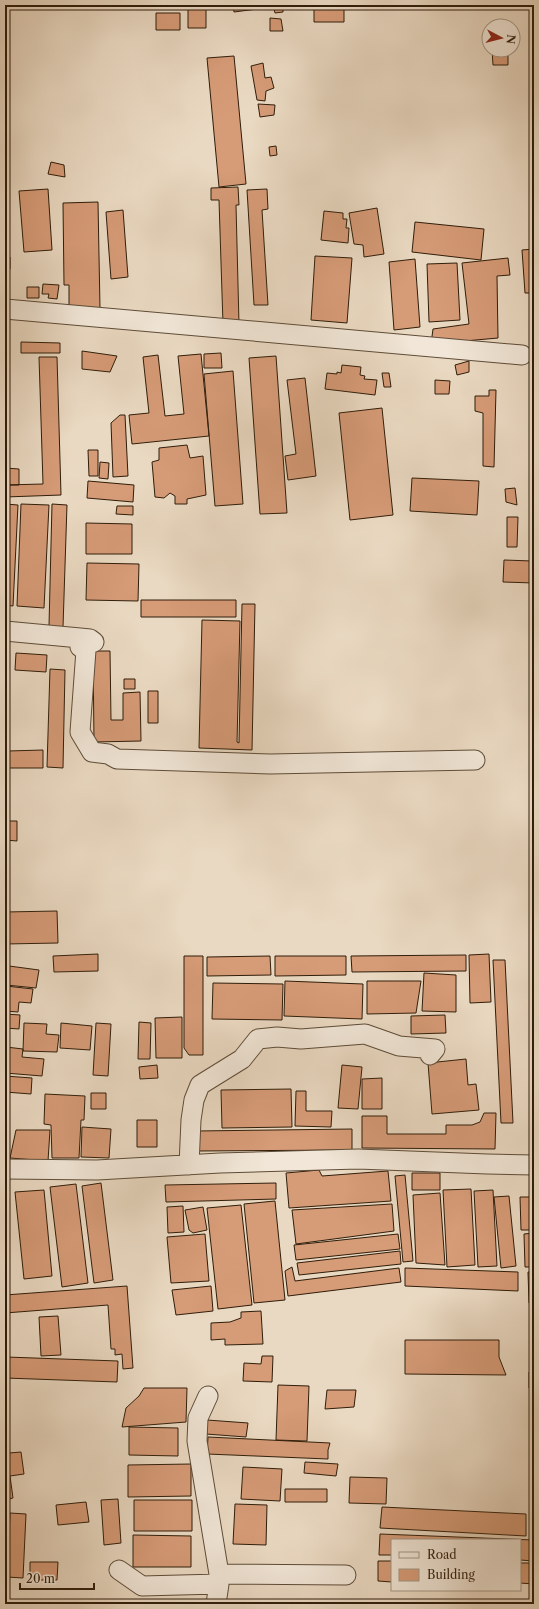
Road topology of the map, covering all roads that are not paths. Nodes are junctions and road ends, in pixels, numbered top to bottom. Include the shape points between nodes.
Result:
1 (5, 309) edge
2 (522, 355) dead end
3 (5, 631) edge
4 (475, 760) dead end
5 (430, 1055) dead end
6 (534, 1165) edge
7 (189, 1166) junction
8 (5, 1168) edge
9 (208, 1396) dead end
10 (119, 1570) dead end
11 (346, 1575) dead end
12 (219, 1578) junction
13 (216, 1604) edge

1 - 2 street
3 - 4 street via 85,638 94,642 80,647 86,650 80,732 92,752 108,754 117,759 270,764
5 - 7 street via 435,1049 399,1046 365,1034 301,1039 277,1036 258,1039 242,1059 200,1085 194,1100 191,1120
6 - 7 street via 358,1159
7 - 8 street via 97,1170
9 - 12 street via 198,1418 197,1441
10 - 12 street via 142,1586
11 - 12 street
12 - 13 street

